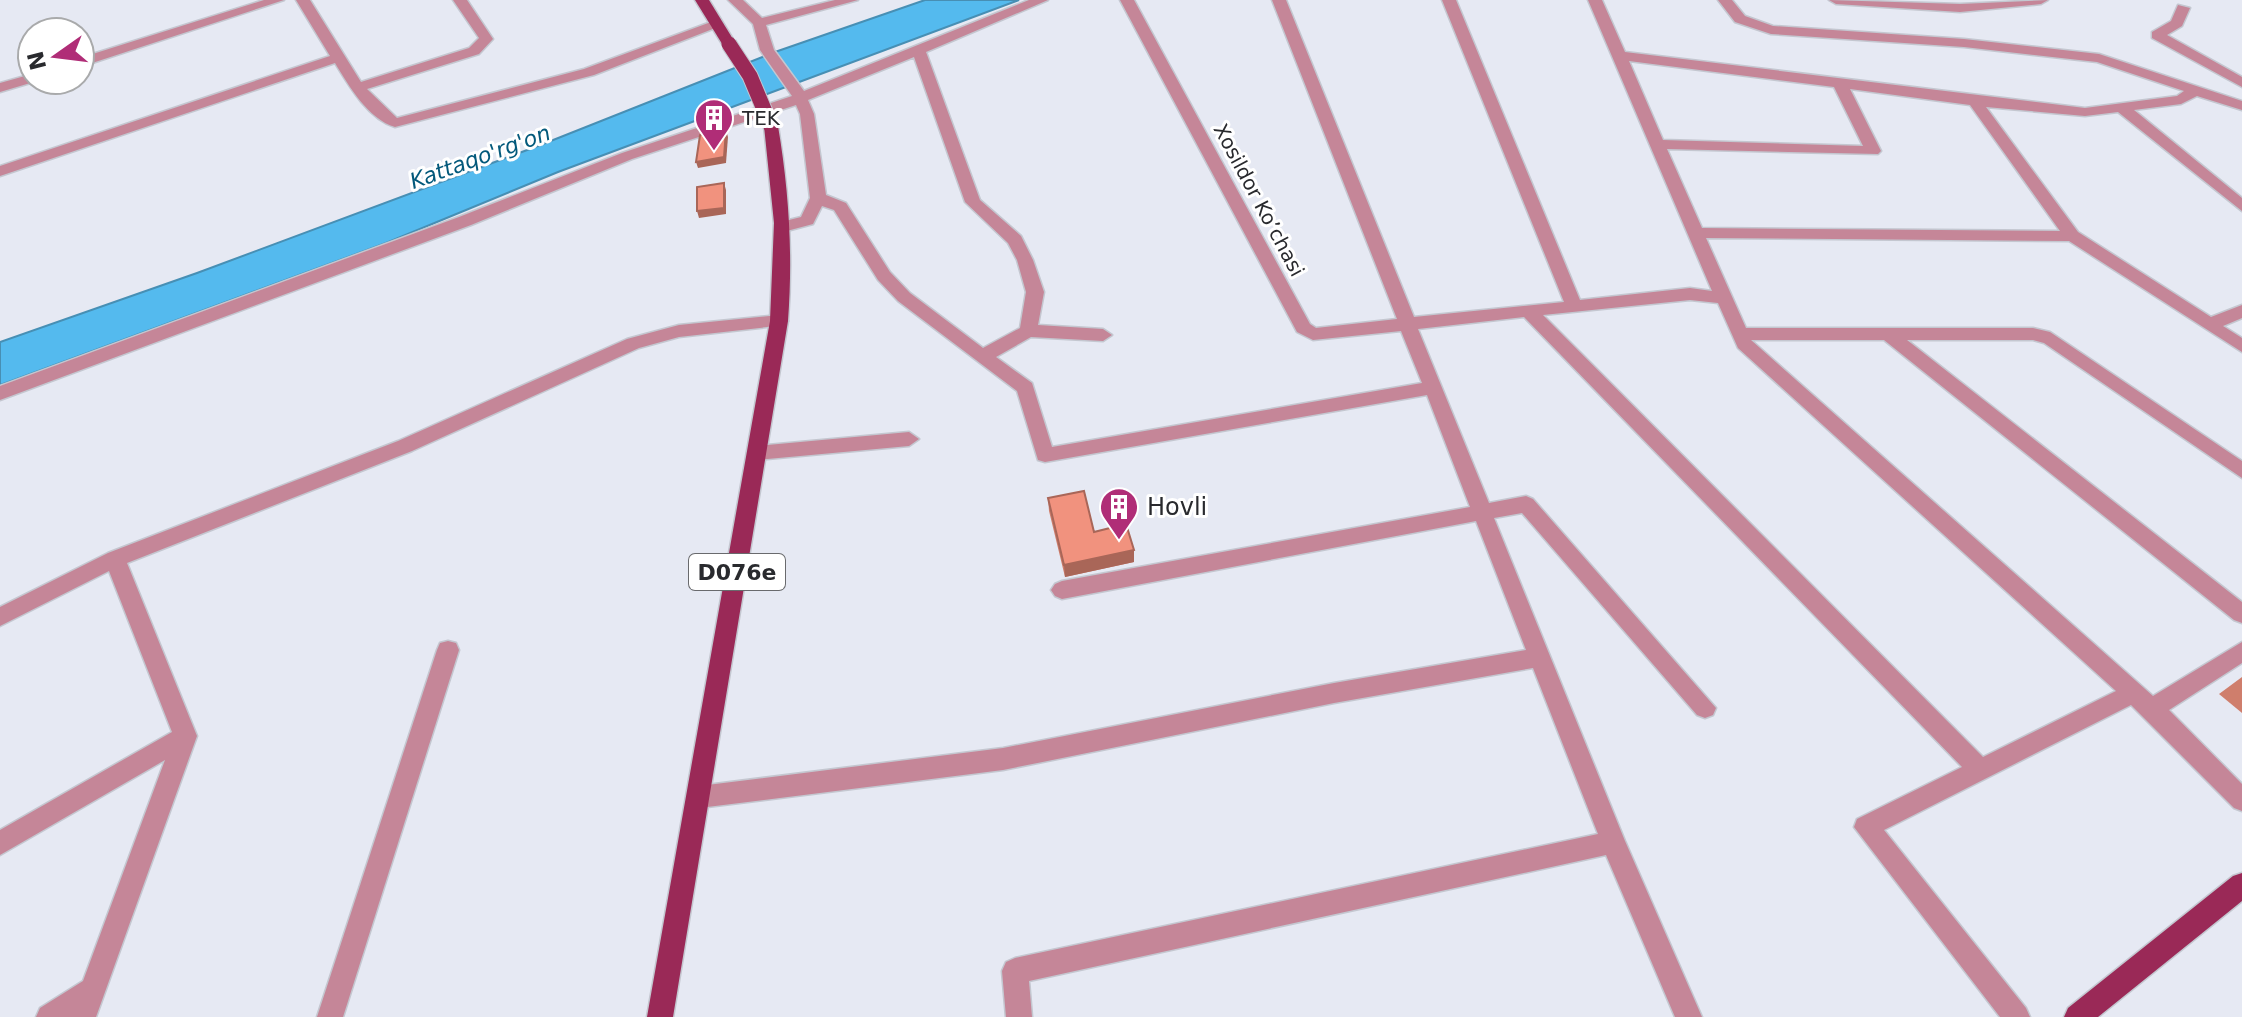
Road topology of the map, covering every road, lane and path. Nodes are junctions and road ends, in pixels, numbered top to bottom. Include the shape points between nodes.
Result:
1 (277, 0) edge
2 (303, 0) edge
3 (460, 0) edge
4 (702, 0) edge
5 (735, 0) edge
6 (851, 0) edge
7 (1041, 0) edge
8 (1127, 0) edge
9 (1279, 0) edge
10 (1449, 0) edge
11 (1595, 0) edge
12 (1725, 0) edge
13 (1836, 0) edge
14 (2041, 0) edge
15 (2183, 8) dead end
16 (759, 23) junction
17 (716, 25) junction
18 (919, 51) junction
19 (1621, 56) junction
20 (340, 57) junction
21 (96, 58) edge
22 (2242, 83) edge
23 (1840, 84) junction
24 (359, 87) junction
25 (2195, 90) junction
26 (2242, 91) edge
27 (799, 95) junction
28 (2226, 100) junction
29 (1975, 101) junction
30 (2242, 106) edge
31 (2121, 107) junction
32 (1660, 144) junction
33 (0, 171) edge
34 (818, 198) junction
35 (2242, 206) edge
36 (783, 227) junction
37 (1698, 233) junction
38 (2072, 236) junction
39 (1725, 298) junction
40 (1574, 305) junction
41 (1526, 309) junction
42 (2242, 311) edge
43 (779, 321) junction
44 (1405, 325) junction
45 (2209, 325) junction
46 (1028, 331) junction
47 (1739, 334) junction
48 (1888, 334) junction
49 (1103, 335) dead end
50 (2242, 346) edge
51 (982, 355) junction
52 (1431, 388) junction
53 (0, 393) edge
54 (909, 439) dead end
55 (757, 453) junction
56 (2242, 471) edge
57 (1485, 514) junction
58 (115, 559) junction
59 (1062, 590) dead end
60 (2242, 614) edge
61 (0, 617) edge
62 (448, 650) dead end
63 (2242, 651) edge
64 (1540, 657) junction
65 (2133, 693) junction
66 (1705, 708) dead end
67 (2152, 709) junction
68 (185, 736) junction
69 (1978, 768) junction
70 (699, 797) junction
71 (2242, 800) edge
72 (1613, 842) junction
73 (0, 843) edge
74 (2242, 885) edge
75 (94, 989) junction
76 (49, 1017) edge
77 (83, 1017) edge
78 (330, 1017) edge
79 (660, 1017) edge
80 (1019, 1017) edge
81 (1689, 1017) edge
82 (2017, 1017) edge
83 (2077, 1017) edge

1 - 21 street
2 - 20 street
3 - 24 street via 486,39 474,51
4 - 17 main road, D076e
5 - 16 street
6 - 16 street
7 - 18 street
8 - 44 street, Xosildor Ko’chasi via 1303,328 1313,334
9 - 44 street
10 - 40 street
11 - 19 street
12 - 25 street via 1740,19 1771,30 2099,58
13 - 14 street via 1960,8
15 - 22 street via 2177,23 2157,35
16 - 27 street via 767,50
17 - 24 street via 589,72 395,123 383,118
17 - 36 main road, D076e, bridge via 750,76 771,126
18 - 27 street
18 - 46 street via 973,202 1015,240 1025,260 1035,292
19 - 23 street
19 - 32 street
20 - 24 street
20 - 33 street
23 - 29 street
23 - 32 street via 1873,151
25 - 28 street
25 - 31 street via 2181,100
26 - 28 street
27 - 34 street via 813,138
27 - 53 street
28 - 30 street
29 - 31 street via 2085,112
29 - 38 street
31 - 35 street
32 - 37 street
34 - 36 street via 807,220
34 - 51 street via 840,207 884,276 904,297
36 - 43 main road, D076e
37 - 38 street
37 - 39 street
38 - 45 street
39 - 40 street, Xosildor Ko’chasi via 1690,294
39 - 47 street
40 - 41 street, Xosildor Ko’chasi
41 - 44 street, Xosildor Ko’chasi
41 - 69 street
42 - 45 street
43 - 55 main road, D076e
43 - 58 street via 679,331 633,343 405,446
44 - 52 street
45 - 50 street
46 - 49 street
46 - 51 street
47 - 48 street
47 - 65 street via 1744,344
48 - 56 street via 2050,338
48 - 60 street
51 - 52 street via 1025,388 1045,455
52 - 57 street
54 - 55 street
55 - 70 main road, D076e
57 - 59 street
57 - 64 street
57 - 66 street via 1526,504
58 - 61 street
58 - 68 street
62 - 78 street
63 - 67 street
64 - 70 street via 1003,759
64 - 72 street
65 - 67 street
65 - 69 street
67 - 71 street
68 - 73 street
68 - 75 street
69 - 82 street via 1866,827
70 - 79 main road, D076e
72 - 80 street via 1015,971
72 - 81 street
74 - 83 main road
75 - 76 street
75 - 77 street

